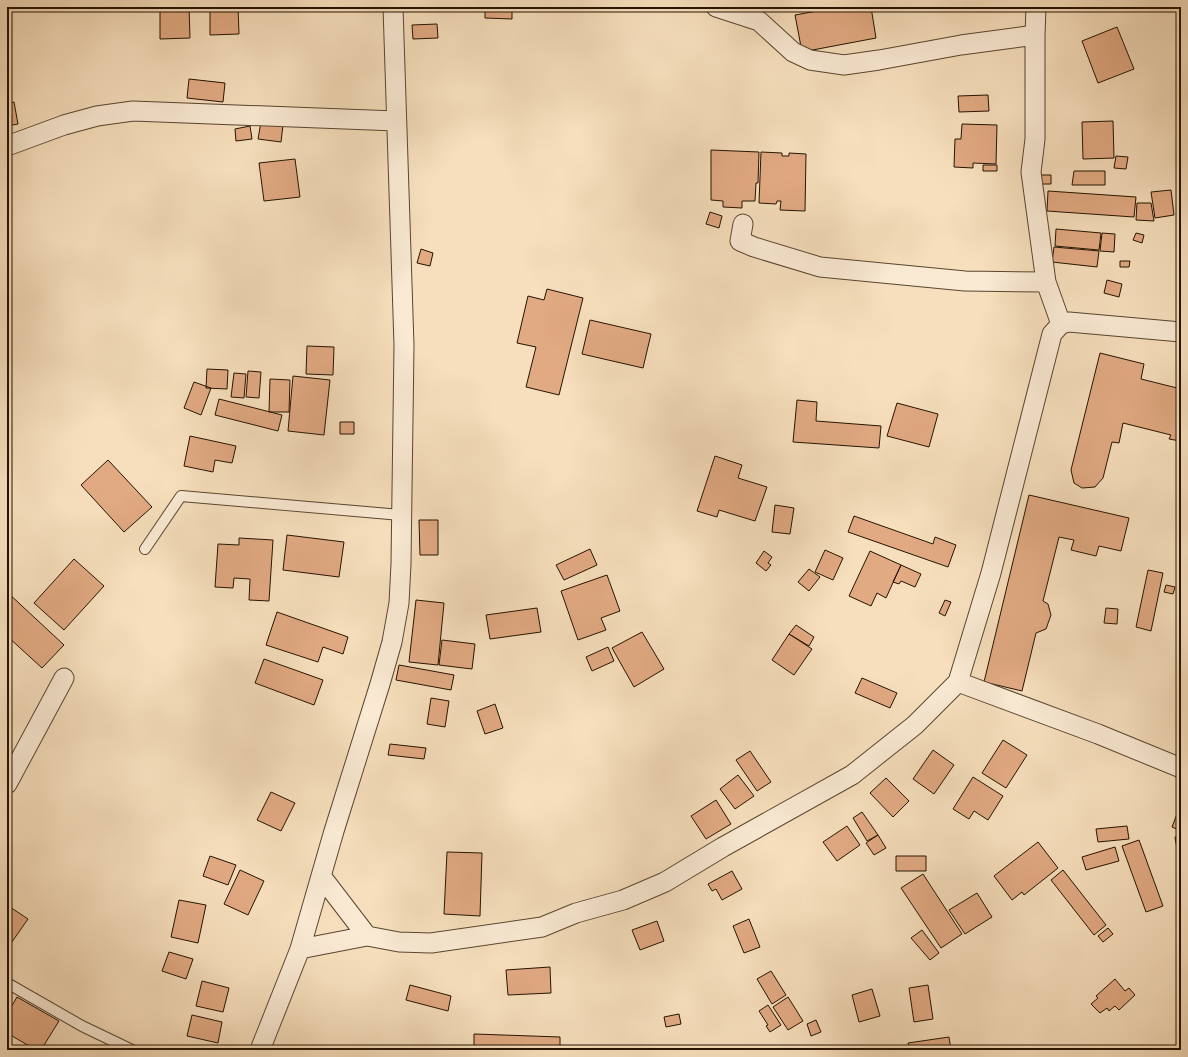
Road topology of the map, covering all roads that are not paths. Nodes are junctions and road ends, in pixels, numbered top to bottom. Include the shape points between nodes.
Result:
1 (393, 7) edge
2 (716, 7) edge
3 (1036, 7) edge
4 (1035, 34) junction
5 (396, 121) junction
6 (7, 146) edge
7 (743, 224) dead end
8 (1046, 282) junction
9 (1061, 324) junction
10 (1181, 332) edge
11 (401, 515) junction
12 (145, 549) dead end
13 (64, 678) dead end
14 (958, 682) junction
15 (1181, 768) edge
16 (7, 784) edge
17 (321, 876) junction
18 (367, 936) junction
19 (300, 949) junction
20 (7, 983) edge
21 (132, 1050) edge
22 (260, 1050) edge

1 - 5 street
2 - 4 street via 759,20 793,52 810,60 844,65
3 - 4 street
4 - 8 street via 1035,139 1032,172
5 - 6 street via 133,111 97,116 64,125
5 - 11 street via 404,344
7 - 8 street via 740,241 820,267 965,281
8 - 9 street
9 - 10 street via 1086,322
9 - 14 street via 1049,343 991,573
11 - 12 lane via 181,496
11 - 17 street via 401,572 392,642
13 - 16 street
14 - 15 street via 1084,728
14 - 18 street via 915,725 852,775 665,882 622,900 576,913 542,927 431,943 398,942
17 - 18 street
17 - 19 street
18 - 19 street
19 - 22 street
20 - 21 lane via 82,1026

